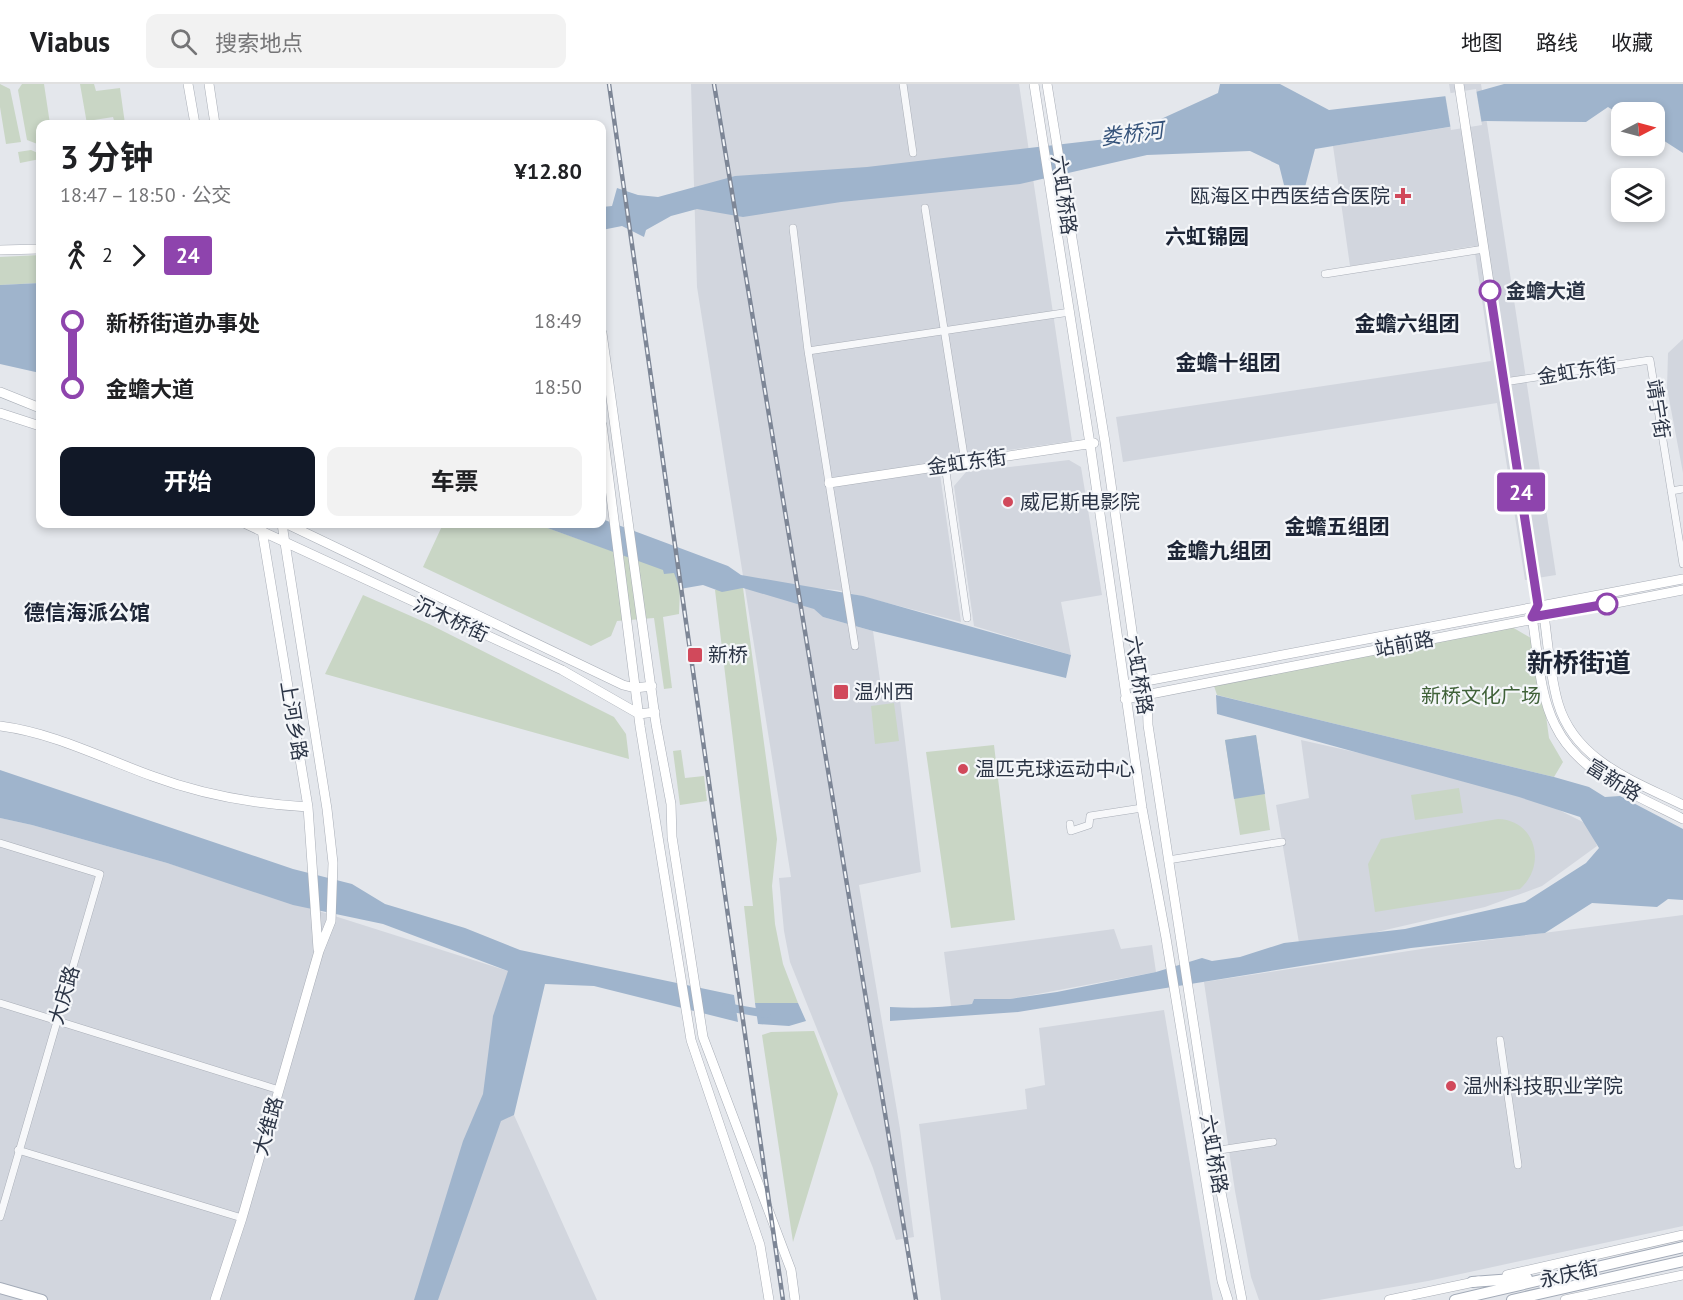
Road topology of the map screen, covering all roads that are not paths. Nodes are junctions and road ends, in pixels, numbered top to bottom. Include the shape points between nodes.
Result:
1 (188, 84) edge
2 (208, 84) edge
3 (903, 84) edge
4 (1034, 84) edge
5 (1047, 84) edge
6 (1459, 84) edge
7 (194, 120) edge
8 (214, 120) edge
9 (913, 153) dead end
10 (925, 208) dead end
11 (793, 228) dead end
12 (36, 249) edge
13 (1484, 249) junction
14 (0, 250) edge
15 (1325, 274) dead end
16 (1070, 312) junction
17 (945, 331) junction
18 (808, 351) junction
19 (1650, 360) joint
20 (606, 362) edge
21 (1504, 382) junction
22 (0, 392) edge
23 (36, 406) edge
24 (0, 413) edge
25 (36, 425) edge
26 (1105, 442) junction
27 (1090, 444) junction
28 (606, 457) edge
29 (965, 462) junction
30 (945, 465) junction
31 (829, 483) junction
32 (1683, 489) edge
33 (1671, 490) junction
34 (262, 528) edge
35 (283, 528) edge
36 (295, 528) edge
37 (285, 541) junction
38 (1683, 564) edge
39 (1683, 579) edge
40 (1683, 590) edge
41 (1538, 605) junction
42 (1544, 615) junction
43 (1532, 617) junction
44 (967, 618) dead end
45 (855, 646) dead end
46 (1145, 681) junction
47 (1125, 685) junction
48 (651, 686) junction
49 (635, 688) junction
50 (1147, 694) junction
51 (1125, 699) junction
52 (655, 712) junction
53 (639, 714) junction
54 (0, 726) edge
55 (1683, 805) edge
56 (308, 807) junction
57 (1142, 808) junction
58 (1683, 819) edge
59 (1070, 825) dead end
60 (1282, 842) dead end
61 (0, 843) edge
62 (1168, 860) junction
63 (315, 921) joint
64 (331, 921) joint
65 (319, 951) junction
66 (0, 1003) edge
67 (56, 1021) junction
68 (1500, 1040) dead end
69 (279, 1090) junction
70 (1273, 1142) dead end
71 (18, 1150) junction
72 (1213, 1151) junction
73 (1518, 1166) dead end
74 (0, 1217) edge
75 (242, 1218) junction
76 (1683, 1235) edge
77 (1683, 1247) edge
78 (1683, 1261) edge
79 (1567, 1274) junction
80 (1683, 1275) edge
81 (1472, 1282) junction
82 (0, 1288) edge
83 (42, 1300) edge
84 (215, 1300) edge
85 (769, 1300) edge
86 (795, 1300) edge
87 (1228, 1300) edge
88 (1242, 1300) edge
89 (1389, 1300) edge
90 (1455, 1300) edge
91 (1512, 1300) edge
92 (1565, 1300) edge

1 - 7 street
2 - 8 street
3 - 9 street
4 - 16 street, 六虹桥路
5 - 26 street, 六虹桥路
6 - 13 street
10 - 17 street
11 - 18 street
12 - 14 street
13 - 15 street
13 - 21 street
16 - 17 street
16 - 27 street, 六虹桥路
17 - 18 street
17 - 29 street
18 - 31 street
19 - 21 street, 金虹东街
19 - 33 street, 靖宁街
20 - 48 street
21 - 41 street
22 - 23 street
24 - 25 street
26 - 27 street, 金虹东街
26 - 46 street, 六虹桥路 via 1133,638
27 - 29 street, 金虹东街
27 - 47 street, 六虹桥路
28 - 49 street
29 - 30 street, 金虹东街
30 - 31 street, 金虹东街
30 - 44 street
31 - 45 street
32 - 33 street
33 - 38 street, 靖宁街
34 - 37 street, 沉木桥街
34 - 56 street, 上河乡路
35 - 37 street, 上河乡路
36 - 49 street, 沉木桥街
37 - 53 street, 沉木桥街 via 561,670
37 - 64 street, 上河乡路 via 327,809 333,863
39 - 41 street, 站前路
40 - 42 street, 站前路
41 - 42 street, 富新路
41 - 43 street
41 - 46 street, 站前路
42 - 43 street, 站前路
42 - 55 street, 富新路 via 1558,704 1571,732 1590,755 1614,771
43 - 50 street, 站前路
43 - 58 street, 富新路 via 1547,704 1569,747 1608,780
46 - 47 street, 站前路
46 - 50 street, 六虹桥路
47 - 51 street, 六虹桥路
48 - 49 street, 沉木桥街
48 - 52 street
49 - 53 street
50 - 51 street, 站前路
50 - 62 street, 六虹桥路
51 - 57 street, 六虹桥路
52 - 53 street
52 - 86 street via 703,1037 791,1270
53 - 85 street via 691,1040 760,1245
54 - 56 street via 68,742 207,794 255,804
56 - 63 street, 上河乡路
57 - 59 street via 1090,816 1089,825 1071,831
57 - 87 street, 六虹桥路
60 - 62 street
61 - 67 street, 大庆路 via 100,874
62 - 72 street, 六虹桥路
63 - 65 street, 大维路
64 - 65 street, 大维路
65 - 69 street, 大维路
66 - 67 street
67 - 69 street
67 - 71 street, 大庆路
68 - 73 street
69 - 75 street, 大维路
70 - 72 street
71 - 74 street, 大庆路
71 - 75 street
72 - 88 street, 六虹桥路
75 - 84 street, 大维路
76 - 81 street
77 - 79 main road, 永庆街
78 - 91 main road, 永庆街
79 - 81 main road
79 - 90 main road, 永庆街
80 - 92 street
81 - 89 street
82 - 83 main road

